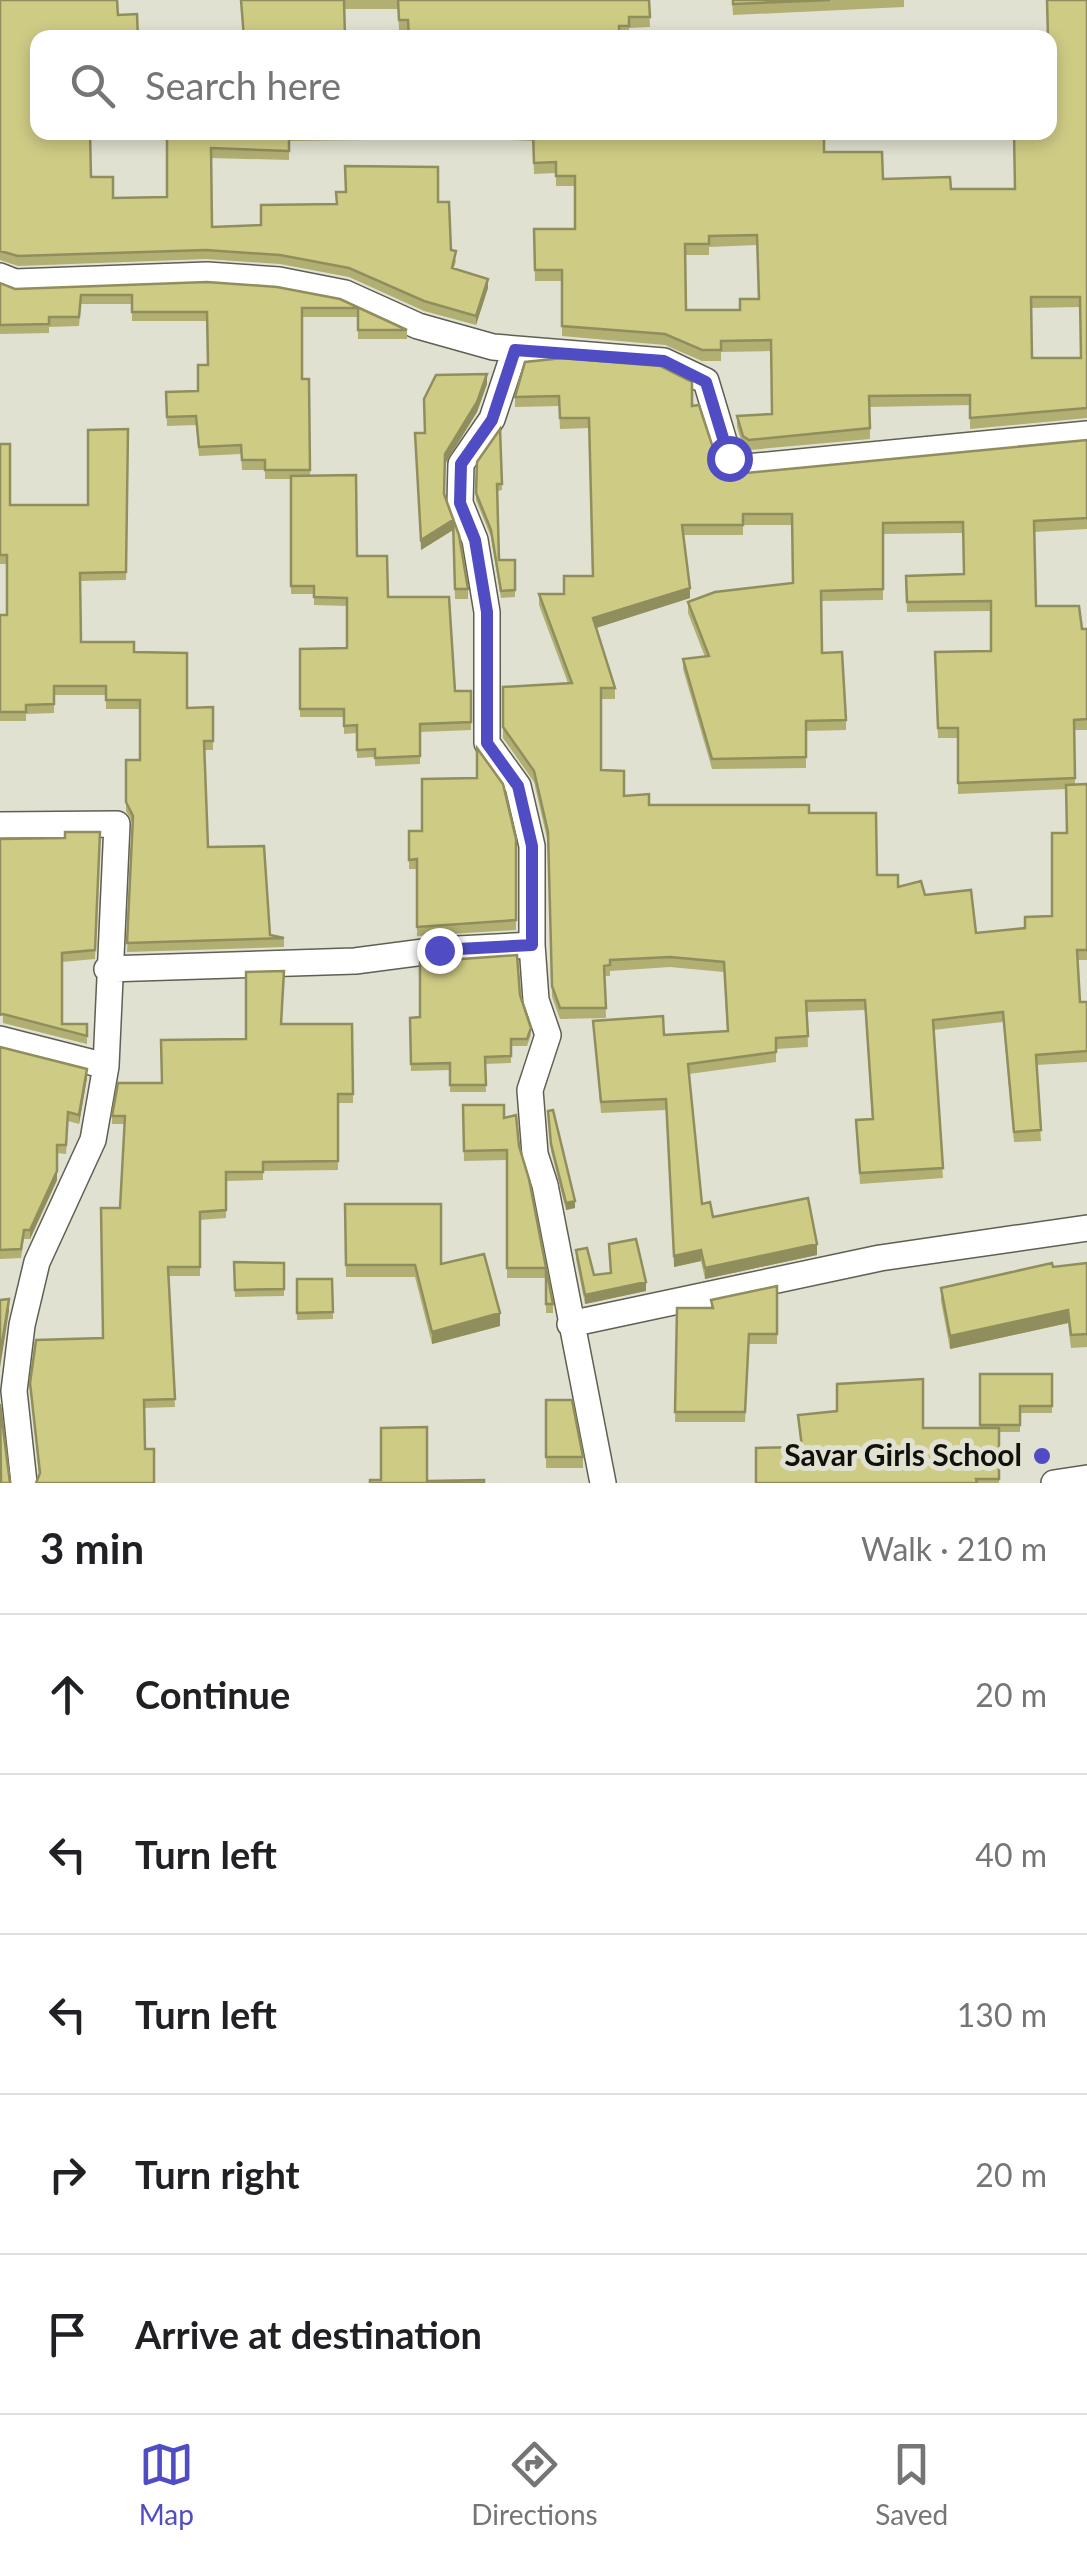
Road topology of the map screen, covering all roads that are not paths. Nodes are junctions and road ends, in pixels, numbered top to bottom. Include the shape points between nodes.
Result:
1 (0, 276) edge
2 (515, 350) junction
3 (1087, 434) edge
4 (0, 825) edge
5 (532, 945) junction
6 (107, 969) junction
7 (0, 1039) edge
8 (106, 1066) junction
9 (1087, 1228) edge
10 (570, 1324) junction
11 (1087, 1478) edge
12 (24, 1483) edge
13 (603, 1483) edge
14 (1054, 1483) edge

1 - 2 street via 15,282 207,274 279,280 345,293 418,326
2 - 3 street via 664,361 706,382 729,458 746,467
2 - 5 street via 492,420 461,464 460,503 475,540 487,612 487,743 518,786 532,846
4 - 6 street via 117,824
5 - 6 street via 354,961
5 - 10 street via 536,1000 548,1034 530,1090 535,1154
6 - 8 street
7 - 8 street
8 - 12 street via 92,1140 36,1262 22,1325 14,1392
9 - 10 street via 880,1258
10 - 13 street
11 - 14 street

